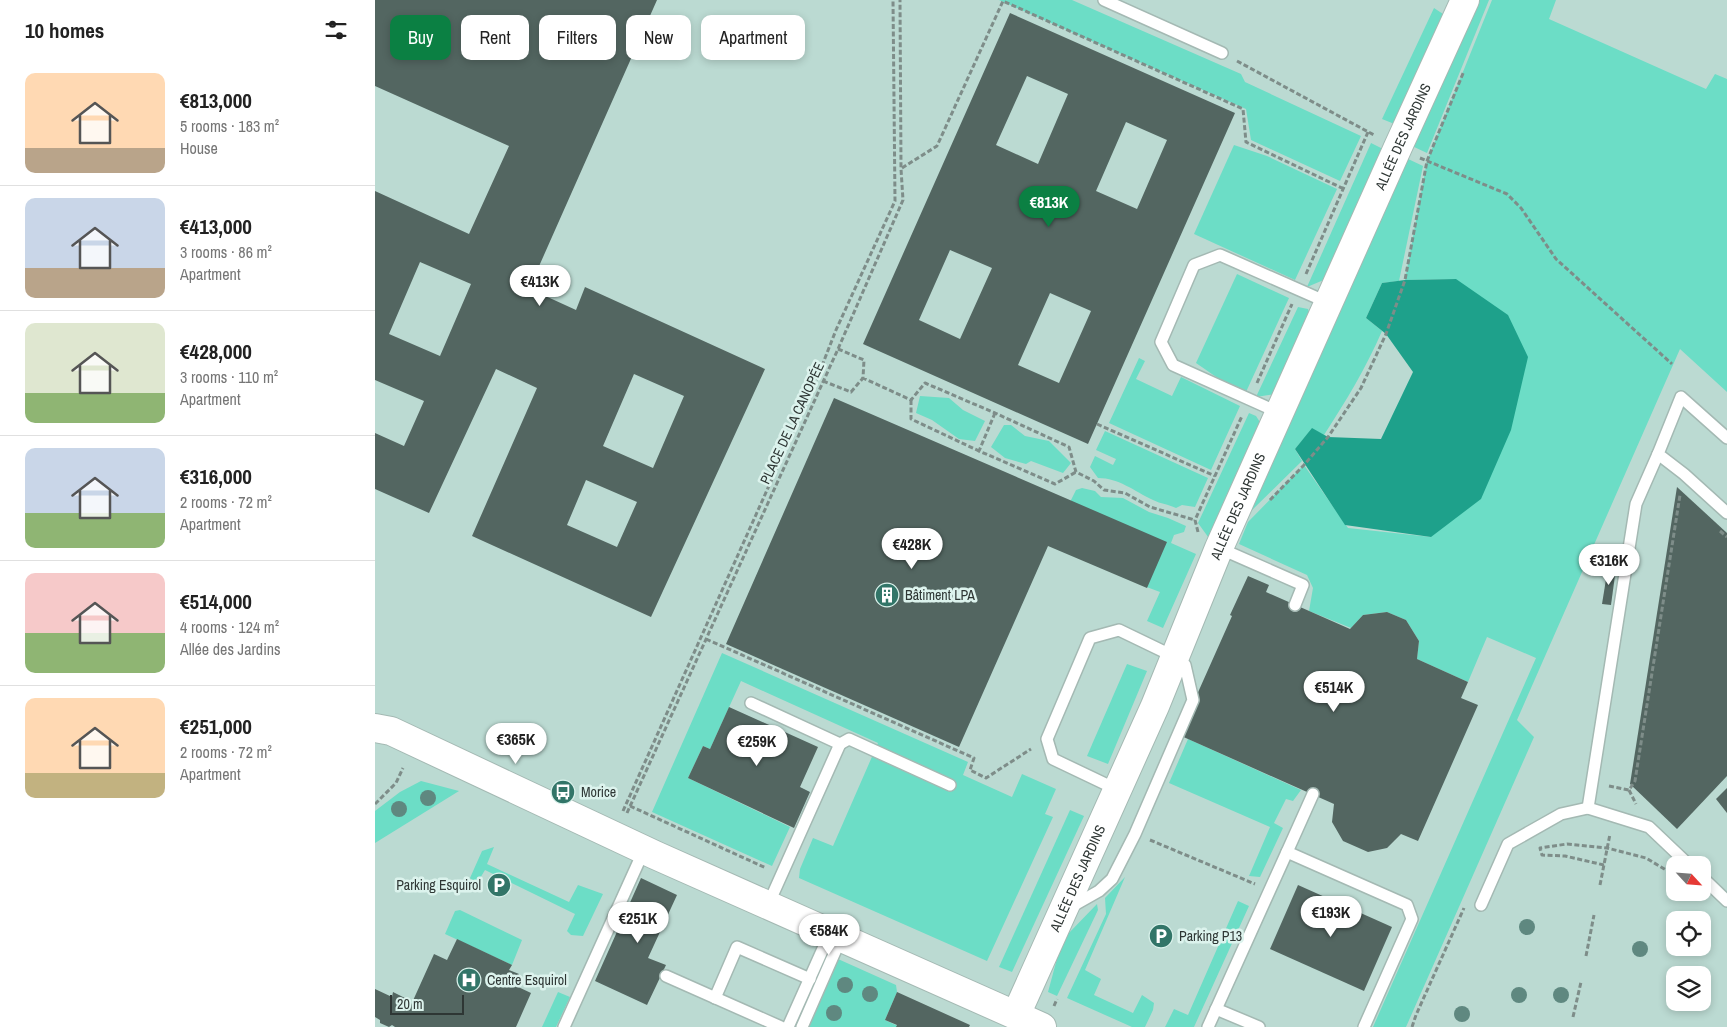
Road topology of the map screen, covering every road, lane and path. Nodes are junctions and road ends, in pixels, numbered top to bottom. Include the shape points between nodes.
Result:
1 (893, 0) edge
2 (900, 0) edge
3 (1104, 0) edge
4 (1465, 0) edge
5 (1222, 53) joint
6 (1467, 64) dead end
7 (1368, 132) junction
8 (1398, 147) junction
9 (1427, 161) junction
10 (901, 169) junction
11 (1344, 188) junction
12 (1299, 290) junction
13 (1329, 303) junction
14 (838, 350) junction
15 (1672, 364) dead end
16 (863, 378) junction
17 (823, 380) junction
18 (1250, 399) junction
19 (911, 400) junction
20 (995, 413) junction
21 (1280, 413) junction
22 (1097, 424) dead end
23 (1727, 438) edge
24 (979, 451) junction
25 (1658, 454) junction
26 (1304, 465) dead end
27 (1076, 472) junction
28 (1215, 476) junction
29 (1680, 494) dead end
30 (1727, 513) edge
31 (1195, 520) junction
32 (1210, 544) junction
33 (1295, 605) dead end
34 (706, 639) junction
35 (1175, 657) junction
36 (751, 703) dead end
37 (383, 729) edge
38 (1047, 739) junction
39 (839, 744) junction
40 (403, 768) dead end
41 (950, 785) dead end
42 (1606, 786) dead end
43 (1118, 790) junction
44 (1313, 794) dead end
45 (375, 804) edge
46 (630, 806) junction
47 (1588, 808) junction
48 (1135, 834) junction
49 (1610, 835) dead end
50 (624, 840) junction
51 (1607, 848) junction
52 (1287, 852) junction
53 (1680, 856) edge
54 (1604, 865) junction
55 (767, 869) dead end
56 (1666, 870) edge
57 (1600, 884) dead end
58 (1711, 886) edge
59 (1270, 889) junction
60 (1727, 901) edge
61 (768, 905) junction
62 (1481, 905) dead end
63 (1464, 907) dead end
64 (1063, 912) junction
65 (1594, 915) dead end
66 (836, 935) junction
67 (1586, 956) dead end
68 (666, 976) dead end
69 (810, 979) junction
70 (1581, 982) dead end
71 (715, 998) junction
72 (1216, 1009) junction
73 (1016, 1015) junction
74 (1573, 1017) dead end
75 (564, 1027) edge
76 (781, 1027) edge
77 (787, 1027) edge
78 (802, 1027) edge
79 (1043, 1027) edge
80 (1208, 1027) edge
81 (1259, 1027) edge
82 (1364, 1027) edge
83 (1412, 1027) edge

1 - 50 path, PLACE DE LA CANOPÉE via 895,201 837,330
2 - 10 path, PLACE DE LA CANOPÉE
3 - 5 lane
4 - 8 street, ALLÉE DES JARDINS
5 - 7 path
6 - 9 path
7 - 8 path
7 - 11 path
8 - 9 path
8 - 13 street, ALLÉE DES JARDINS
9 - 15 path via 1507,194 1521,208 1556,259
9 - 26 path via 1405,280 1386,334 1361,388 1328,437
10 - 11 path via 937,146 1003,0 1243,109 1246,142
10 - 14 path, PLACE DE LA CANOPÉE via 903,200
11 - 12 path
12 - 13 lane
12 - 18 path
12 - 18 lane via 1220,255 1194,265 1161,342 1173,365
13 - 21 street, ALLÉE DES JARDINS
14 - 16 path via 864,360
14 - 17 path, PLACE DE LA CANOPÉE
16 - 17 path via 851,392
16 - 19 path
17 - 34 path, PLACE DE LA CANOPÉE
18 - 21 lane
18 - 28 path
19 - 20 path via 925,384
19 - 24 path via 911,419
20 - 24 path
20 - 27 path via 1069,447
21 - 32 street, ALLÉE DES JARDINS
22 - 28 path
23 - 25 lane via 1681,397
24 - 27 path via 1055,484
25 - 30 lane
25 - 47 lane via 1636,504
27 - 31 path via 1104,490 1125,493 1150,507
28 - 31 path
29 - 42 path via 1635,781 1629,790
31 - 32 path
32 - 33 lane via 1303,585
32 - 35 street, ALLÉE DES JARDINS
34 - 38 path via 974,758 970,770 986,778
34 - 46 path, PLACE DE LA CANOPÉE
35 - 38 lane via 1119,630 1090,638
35 - 43 street, ALLÉE DES JARDINS
35 - 48 lane via 1185,665 1193,700
36 - 39 lane
37 - 50 street
38 - 43 lane via 1053,759
39 - 41 lane via 849,739
39 - 61 lane
40 - 45 path via 396,783
43 - 64 street, ALLÉE DES JARDINS
44 - 52 lane
46 - 50 path, PLACE DE LA CANOPÉE
46 - 55 path
47 - 53 lane via 1649,827
47 - 62 lane via 1561,814 1508,844
48 - 59 path
48 - 64 lane via 1112,879 1099,891
49 - 51 path
50 - 61 street
50 - 75 lane
51 - 54 path
51 - 54 path via 1567,844 1540,848 1542,856 1565,856
51 - 56 path via 1646,858
52 - 59 lane
52 - 82 lane via 1407,905 1412,919
54 - 57 path
58 - 60 lane
59 - 72 lane
61 - 66 street
63 - 83 path
64 - 73 street, ALLÉE DES JARDINS
65 - 67 path
66 - 69 lane
66 - 73 street
66 - 78 lane
68 - 71 lane
69 - 71 lane via 737,947
69 - 77 lane
70 - 74 path
71 - 76 lane
72 - 80 lane
72 - 81 lane
73 - 79 street

